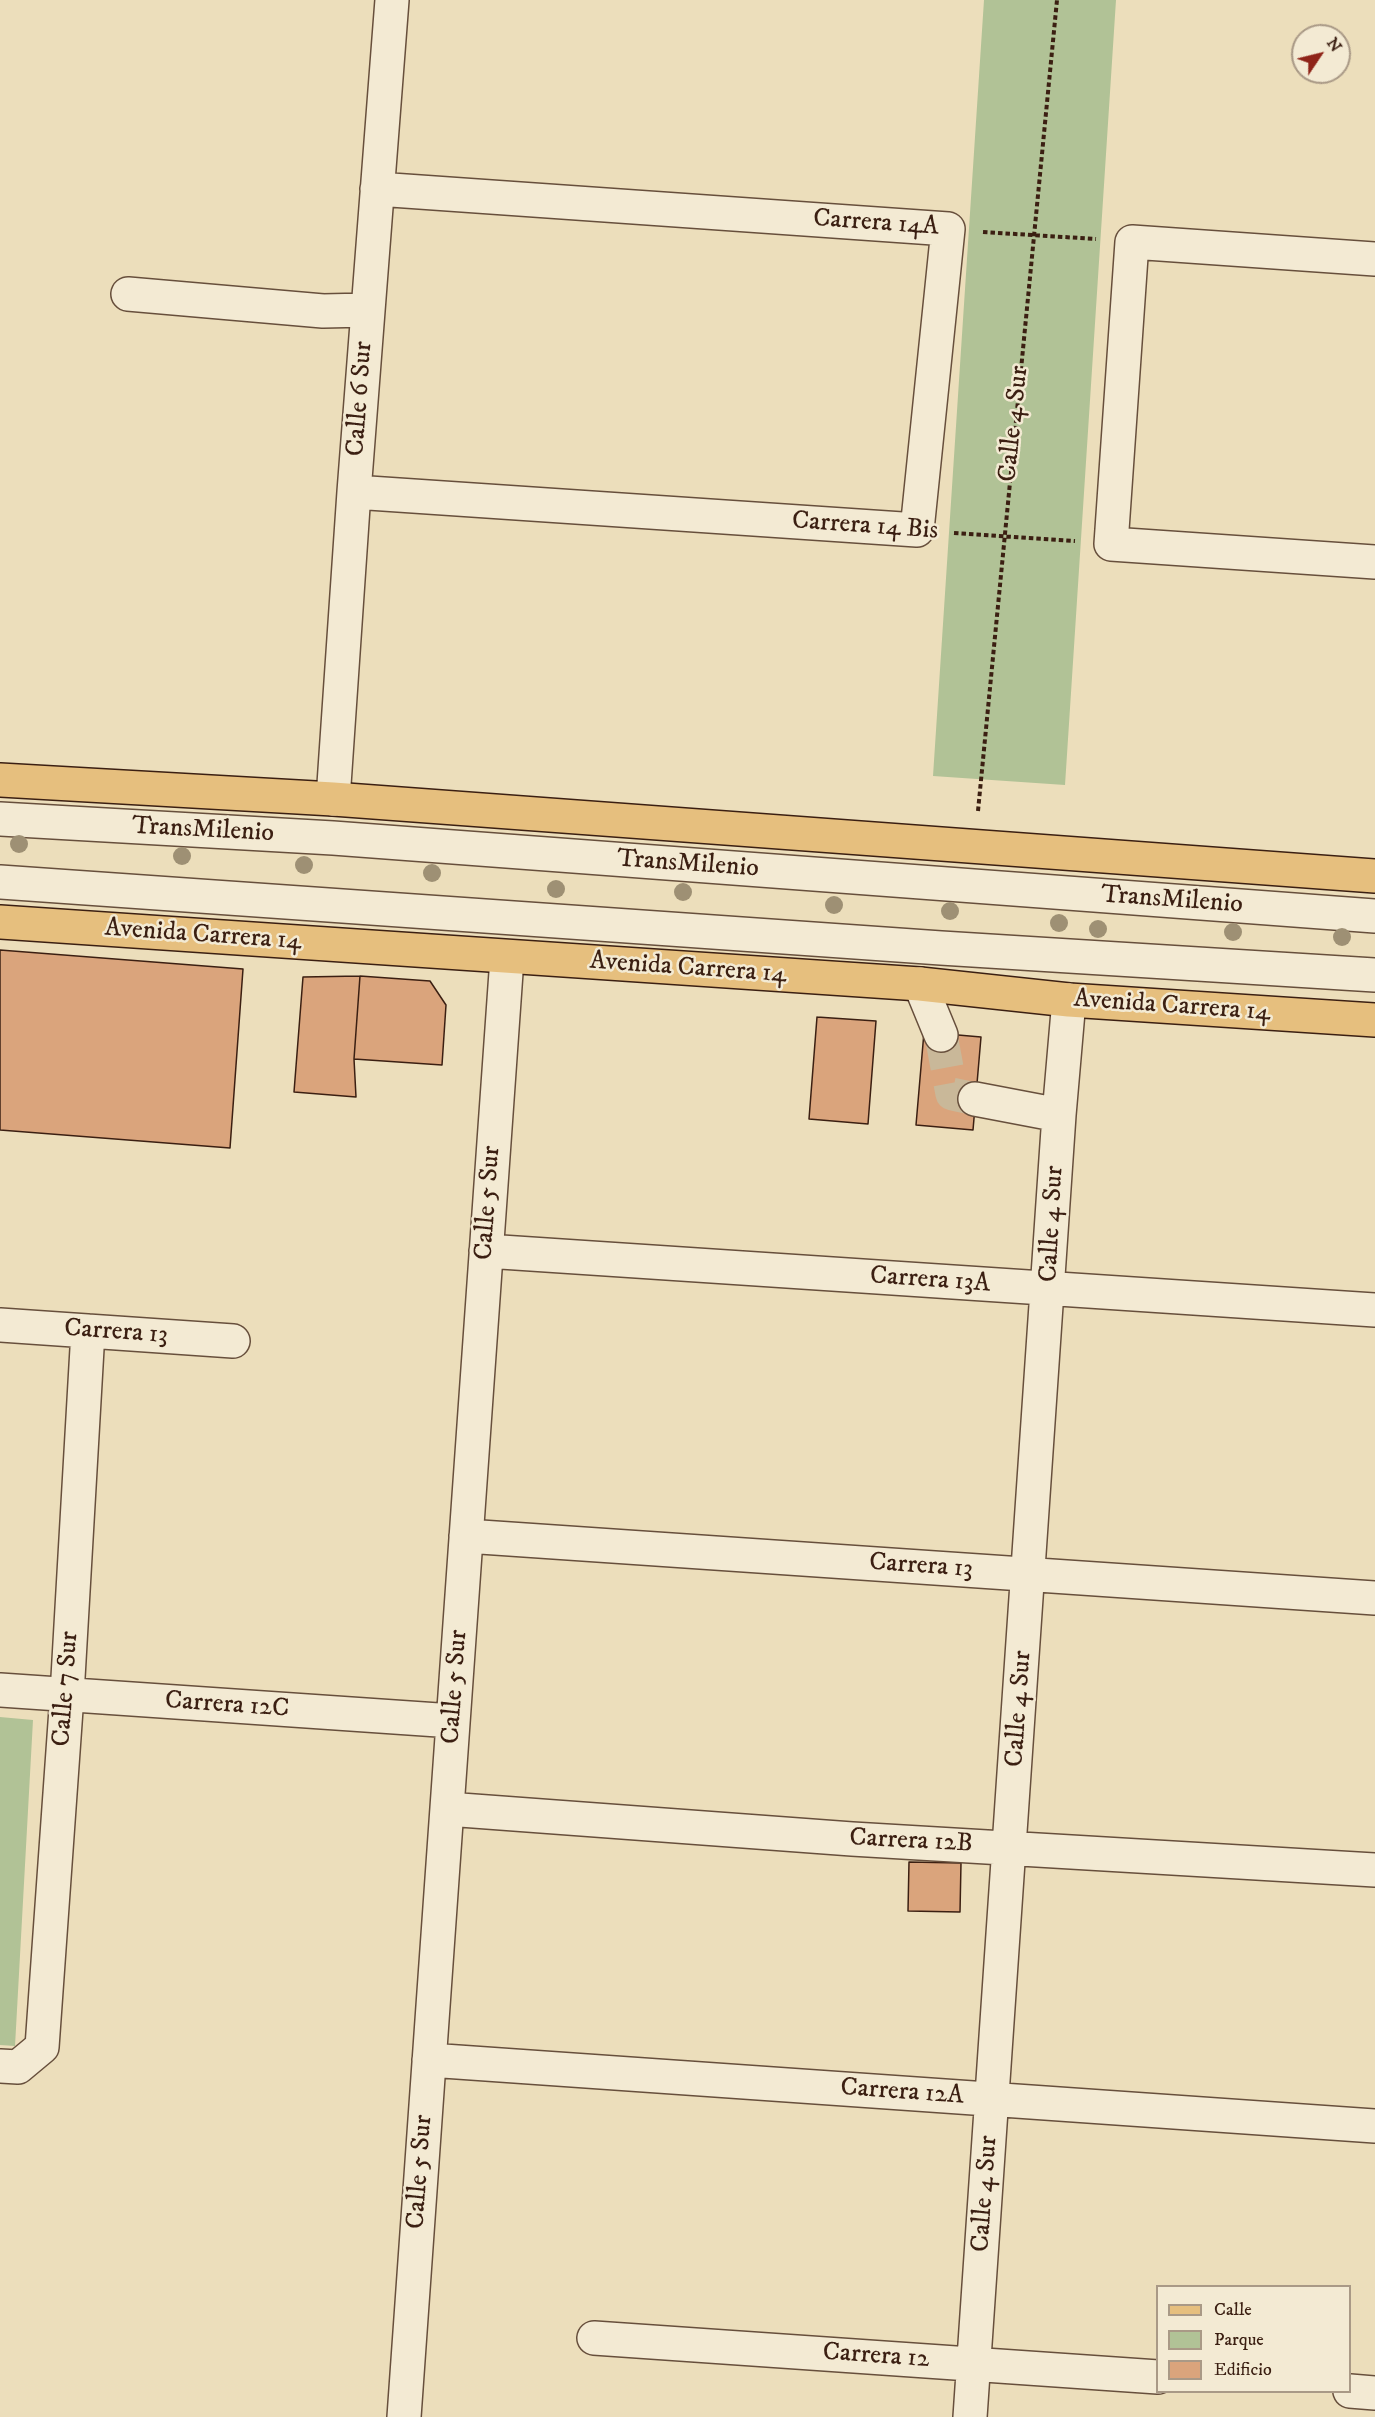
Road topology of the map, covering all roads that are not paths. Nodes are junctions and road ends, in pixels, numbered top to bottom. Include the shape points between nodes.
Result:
1 (392, 0) edge
2 (377, 189) junction
3 (1375, 259) edge
4 (128, 294) dead end
5 (368, 310) junction
6 (354, 492) junction
7 (917, 530) joint
8 (1375, 562) edge
9 (0, 780) edge
10 (333, 799) junction
11 (0, 819) edge
12 (1375, 876) edge
13 (0, 882) edge
14 (1375, 916) edge
15 (0, 922) edge
16 (507, 958) junction
17 (1375, 975) edge
18 (920, 984) junction
19 (1069, 1000) junction
20 (1375, 1020) edge
21 (941, 1035) tunnel mouth
22 (975, 1099) tunnel mouth
23 (1059, 1115) junction
24 (486, 1251) junction
25 (1049, 1288) junction
26 (1375, 1310) edge
27 (0, 1325) edge
28 (88, 1330) junction
29 (233, 1341) dead end
30 (466, 1536) junction
31 (1029, 1575) junction
32 (1375, 1598) edge
33 (0, 1690) edge
34 (68, 1695) junction
35 (453, 1721) junction
36 (447, 1809) junction
37 (1010, 1848) junction
38 (1375, 1870) edge
39 (429, 2060) junction
40 (0, 2066) edge
41 (993, 2099) junction
42 (1375, 2126) edge
43 (594, 2338) dead end
44 (974, 2364) junction
45 (1156, 2378) edge
46 (1351, 2391) edge
47 (1375, 2393) edge
48 (404, 2417) edge
49 (970, 2417) edge

1 - 2 street, Calle 6 Sur
2 - 5 street, Calle 6 Sur
2 - 7 street, Carrera 14A via 948,229
3 - 8 street via 1132,242 1112,544
4 - 5 street via 323,311
5 - 6 street, Calle 6 Sur
6 - 7 street, Carrera 14 Bis
6 - 10 street, Calle 6 Sur
9 - 10 main road
10 - 12 main road
11 - 14 street, TransMilenio via 333,838
13 - 17 street
15 - 16 main road, Avenida Carrera 14
16 - 18 main road, Avenida Carrera 14
16 - 24 street, Calle 5 Sur
18 - 19 main road, Avenida Carrera 14
18 - 21 street
19 - 20 main road, Avenida Carrera 14
19 - 23 street, Calle 4 Sur
22 - 23 street
23 - 25 street, Calle 4 Sur
24 - 25 street, Carrera 13A
24 - 30 street, Calle 5 Sur
25 - 26 street, Carrera 13A
25 - 31 street, Calle 4 Sur
27 - 28 street, Carrera 13
28 - 29 street, Carrera 13
28 - 34 street, Calle 7 Sur
30 - 31 street, Carrera 13
30 - 35 street, Calle 5 Sur
31 - 32 street, Carrera 13
31 - 37 street, Calle 4 Sur
33 - 34 street, Carrera 12C
34 - 35 street, Carrera 12C
34 - 40 street, Calle 7 Sur via 42,2047 18,2067
35 - 36 street, Calle 5 Sur
36 - 37 street, Carrera 12B
36 - 39 street, Calle 5 Sur
37 - 38 street, Carrera 12B
37 - 41 street, Calle 4 Sur
39 - 41 street, Carrera 12A
39 - 48 street, Calle 5 Sur
41 - 42 street, Carrera 12A
41 - 44 street, Calle 4 Sur
43 - 44 street, Carrera 12
44 - 45 street, Carrera 12
44 - 49 street, Calle 4 Sur
46 - 47 street

